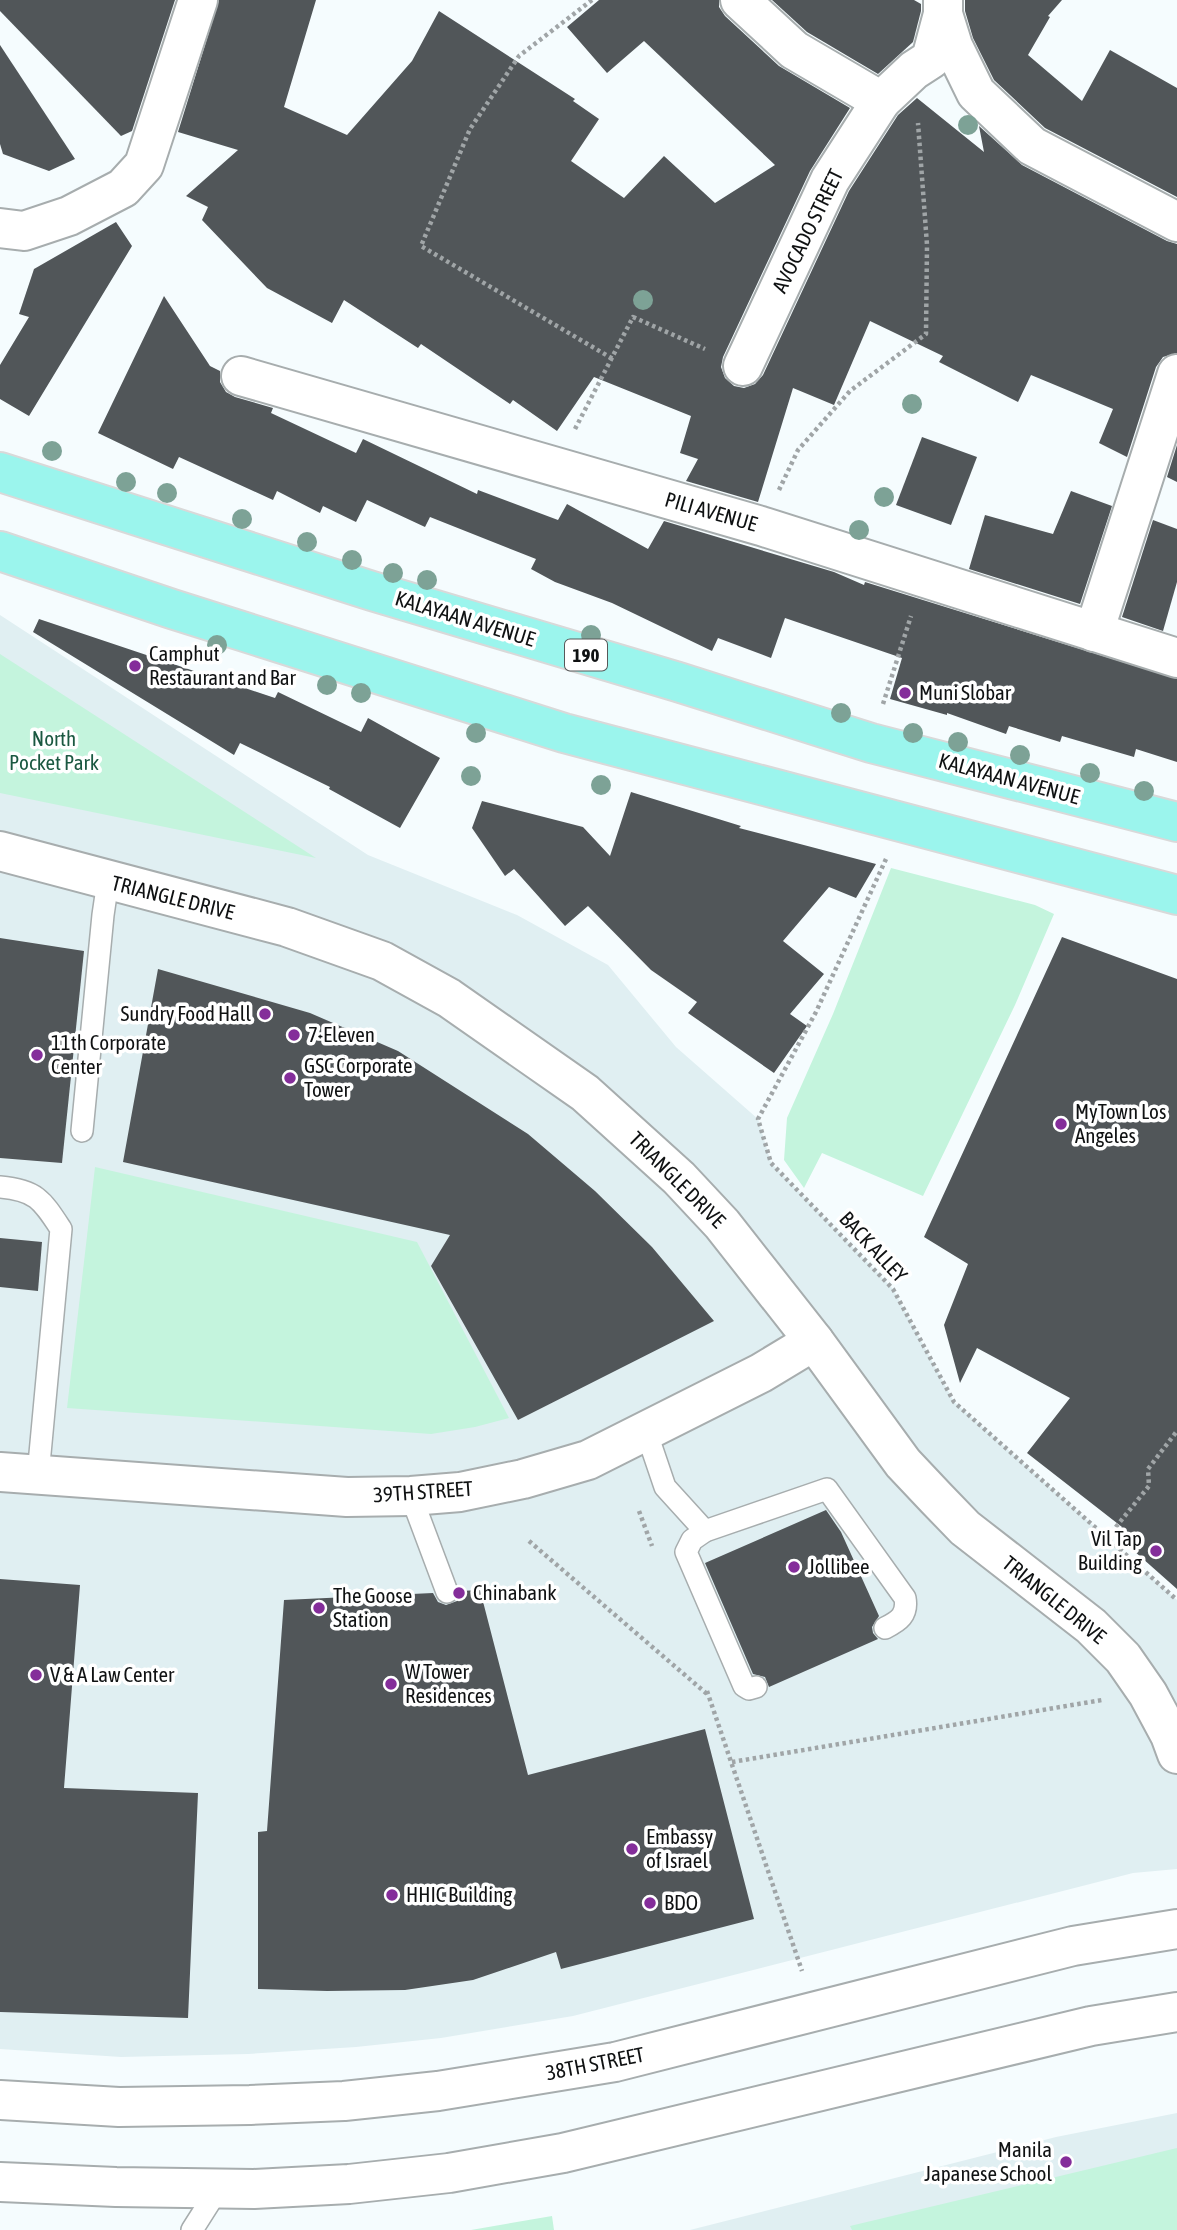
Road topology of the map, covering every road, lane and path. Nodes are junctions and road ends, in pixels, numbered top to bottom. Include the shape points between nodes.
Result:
1 (198, 0) edge
2 (592, 0) edge
3 (740, 0) edge
4 (943, 7) edge
5 (914, 70) junction
6 (881, 101) junction
7 (1177, 222) edge
8 (0, 228) edge
9 (675, 335) dead end
10 (613, 359) junction
11 (743, 366) dead end
12 (1177, 374) edge
13 (241, 376) dead end
14 (554, 467) junction
15 (0, 472) edge
16 (761, 526) junction
17 (0, 551) edge
18 (923, 578) junction
19 (1094, 632) junction
20 (1177, 658) edge
21 (881, 708) dead end
22 (1177, 822) edge
23 (0, 851) edge
24 (888, 855) dead end
25 (108, 881) junction
26 (1177, 895) edge
27 (82, 1131) dead end
28 (0, 1186) edge
29 (814, 1340) junction
30 (646, 1431) junction
31 (1177, 1432) edge
32 (0, 1472) edge
33 (38, 1475) junction
34 (411, 1496) junction
35 (636, 1502) dead end
36 (705, 1531) junction
37 (1107, 1538) junction
38 (529, 1541) dead end
39 (655, 1553) dead end
40 (447, 1592) dead end
41 (1177, 1600) edge
42 (885, 1628) dead end
43 (703, 1681) dead end
44 (756, 1687) dead end
45 (708, 1694) junction
46 (1106, 1699) dead end
47 (1177, 1754) edge
48 (732, 1762) junction
49 (1177, 1929) edge
50 (802, 1972) dead end
51 (1177, 2012) edge
52 (0, 2100) edge
53 (0, 2182) edge
54 (218, 2189) junction
55 (192, 2230) edge

1 - 8 street via 144,165 123,188 69,216 24,231
2 - 10 path via 519,57 470,129 421,246
3 - 6 street via 794,50
4 - 5 street, AVOCADO STREET via 931,59
4 - 7 street via 953,46 976,93 1032,146
5 - 6 street, AVOCADO STREET
5 - 16 path via 927,245 926,334 850,391 798,450
6 - 11 street, AVOCADO STREET via 830,180
9 - 10 path via 633,317
10 - 14 path
12 - 19 street
13 - 14 street, PILI AVENUE
14 - 16 street, PILI AVENUE
15 - 22 main road, KALAYAAN AVENUE / 190 via 871,743
16 - 18 street, PILI AVENUE
17 - 26 main road via 564,733
18 - 19 street, PILI AVENUE
18 - 21 path
19 - 20 street, PILI AVENUE
23 - 25 street, TRIANGLE DRIVE
24 - 37 path, BACK ALLEY via 816,1012 758,1119 771,1163 893,1289 954,1402
25 - 27 lane
25 - 29 street, TRIANGLE DRIVE via 286,927 382,961 449,998 585,1093 634,1135 722,1224
28 - 33 lane via 19,1188 43,1201 61,1229
29 - 30 street, 39TH STREET via 761,1373
29 - 47 street, TRIANGLE DRIVE via 903,1463 965,1528 1091,1626 1123,1658 1148,1694
30 - 34 street, 39TH STREET via 587,1460 523,1479
30 - 36 lane via 665,1487
31 - 37 path via 1148,1469 1149,1486
32 - 33 street, 39TH STREET
33 - 34 street, 39TH STREET via 347,1497
34 - 40 lane
35 - 39 path
36 - 42 lane via 827,1489 905,1598 904,1616
36 - 44 lane via 692,1540 686,1552 744,1686
37 - 41 path, BACK ALLEY
38 - 45 path
43 - 45 path
45 - 48 path
46 - 48 path
48 - 50 path
49 - 52 street, 38TH STREET via 1073,1946 615,2062 438,2091 344,2101 119,2108
51 - 54 street via 1091,2026 563,2154 349,2185
53 - 54 street
54 - 55 lane

